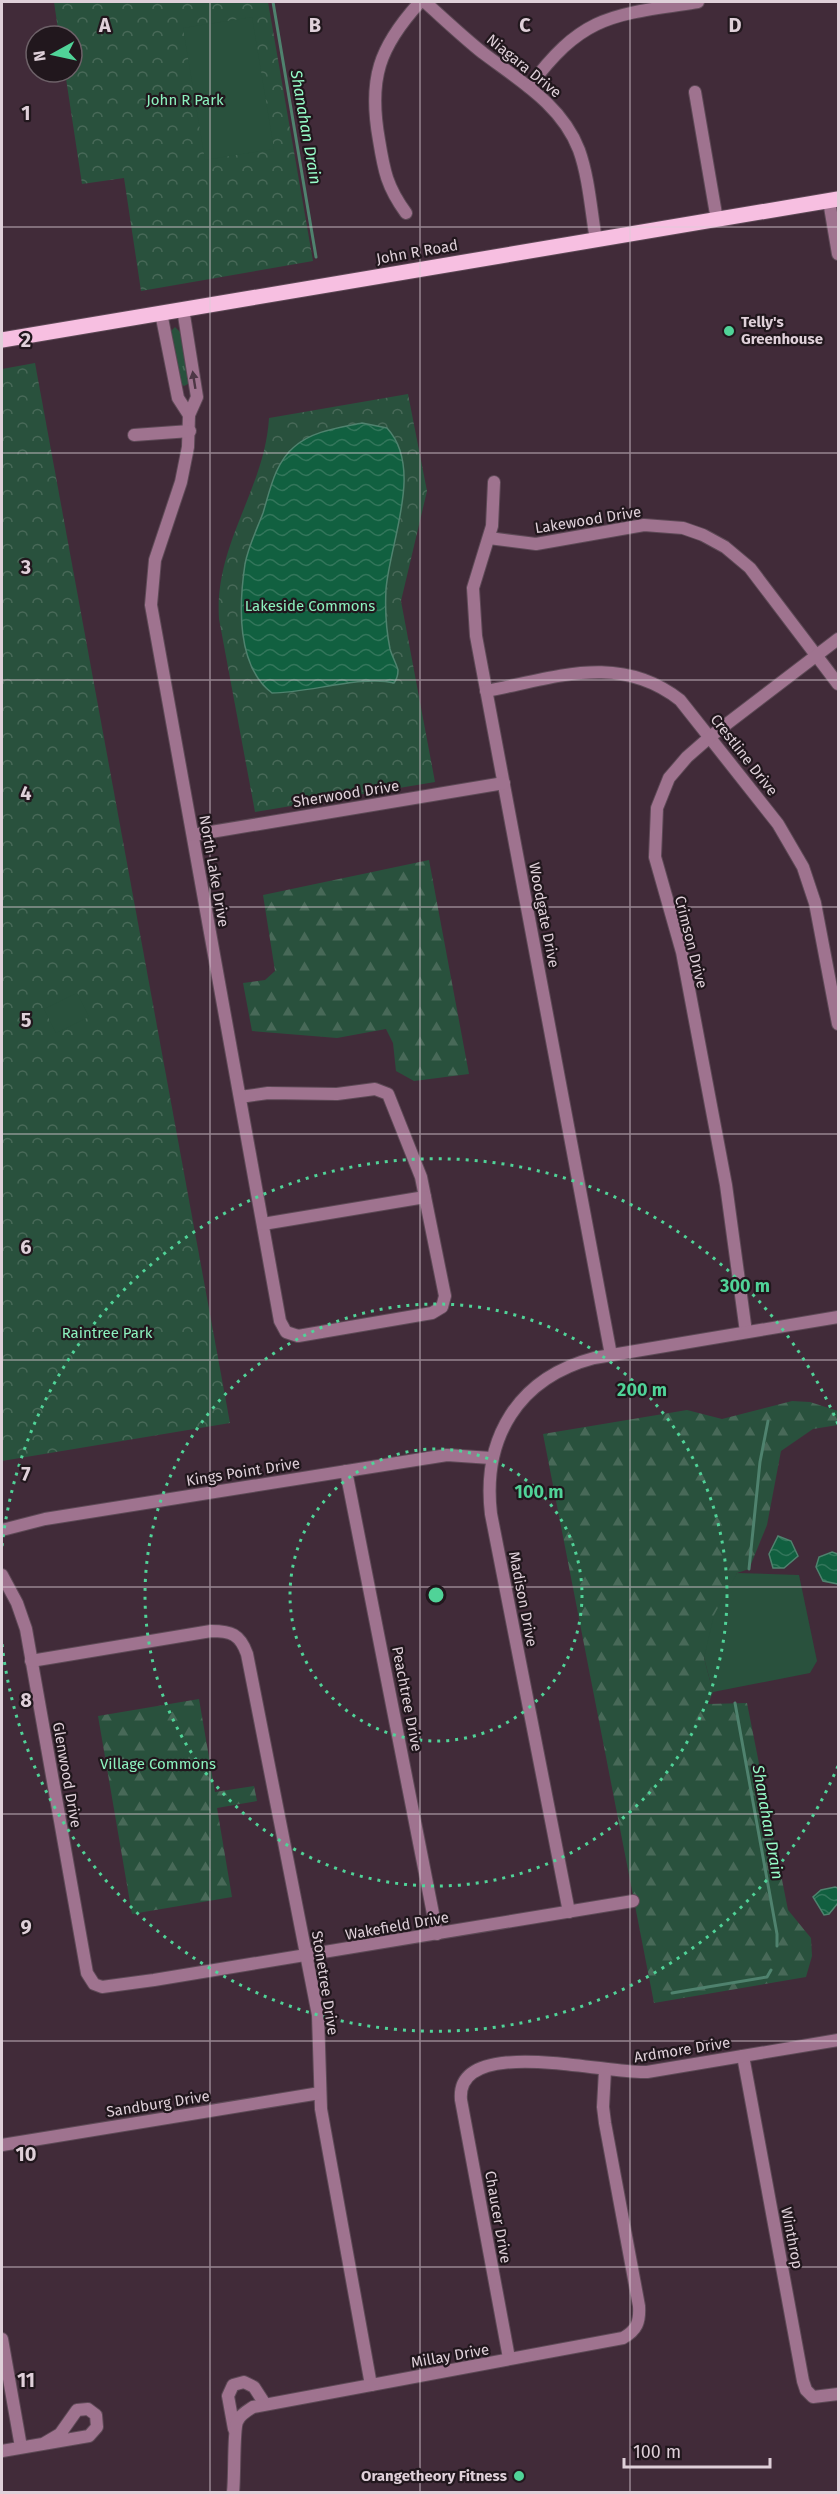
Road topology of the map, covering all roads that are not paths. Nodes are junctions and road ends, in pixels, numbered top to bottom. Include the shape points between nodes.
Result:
1 (422, 2) edge
2 (698, 2) edge
3 (529, 87) junction
4 (695, 92) dead end
5 (834, 200) edge
6 (406, 213) dead end
7 (717, 220) junction
8 (596, 240) junction
9 (838, 254) edge
10 (183, 309) junction
11 (161, 313) junction
12 (2, 340) edge
13 (189, 415) junction
14 (189, 431) junction
15 (134, 435) dead end
16 (494, 482) dead end
17 (489, 538) junction
18 (838, 639) edge
19 (817, 656) junction
20 (838, 684) edge
21 (486, 691) junction
22 (711, 736) junction
23 (504, 783) junction
24 (193, 835) junction
25 (838, 1024) edge
26 (240, 1097) junction
27 (425, 1197) junction
28 (263, 1224) junction
29 (838, 1317) edge
30 (746, 1332) junction
31 (611, 1354) junction
32 (491, 1458) junction
33 (346, 1471) junction
34 (2, 1530) edge
35 (2, 1575) edge
36 (31, 1661) junction
37 (633, 1901) dead end
38 (569, 1912) junction
39 (437, 1934) junction
40 (306, 1956) junction
41 (94, 1984) joint
42 (838, 2040) edge
43 (742, 2056) junction
44 (605, 2070) junction
45 (463, 2080) joint
46 (320, 2093) junction
47 (2, 2145) edge
48 (2, 2339) edge
49 (509, 2358) junction
50 (372, 2385) junction
51 (838, 2394) edge
52 (265, 2404) junction
53 (234, 2429) junction
54 (43, 2444) dead end
55 (21, 2447) junction
56 (2, 2451) edge
57 (233, 2493) edge

1 - 3 street, Niagara Drive
1 - 6 street via 386,46 374,92 374,115 387,181
2 - 3 street via 620,15 590,27 555,52
3 - 8 street, Niagara Drive via 556,112 574,139
4 - 7 street
5 - 7 main road, John R Road
5 - 9 street
7 - 8 main road, John R Road
8 - 10 main road, John R Road
10 - 11 main road, John R Road
13 -> 10 street, North Lake Drive via 197,397
11 - 12 main road, John R Road
11 - 13 street, North Lake Drive via 178,398
13 - 14 street, North Lake Drive
14 - 15 street
14 - 24 street, North Lake Drive via 181,482 155,560 151,605
16 - 17 street, Woodgate Drive
17 - 19 street, Lakewood Drive via 544,544 644,525 695,532 738,556
17 - 21 street, Woodgate Drive via 472,599
18 - 19 street, Crimson Drive
19 - 20 street, Lakewood Drive
19 - 22 street, Crimson Drive
21 - 22 street, Crestline Drive via 581,672 626,673 666,689
21 - 23 street, Woodgate Drive
22 - 25 street, Crestline Drive via 778,824 803,867 815,903
22 - 30 street, Crimson Drive via 669,778 657,808 655,858 682,952 724,1173
23 - 24 street, Sherwood Drive
23 - 31 street, Woodgate Drive
24 - 26 street, North Lake Drive
26 - 27 street via 375,1089 388,1094
26 - 28 street, North Lake Drive
27 - 28 street
27 - 28 street, North Lake Drive via 445,1296 442,1307 432,1313 298,1336 286,1332 280,1321
29 - 30 street, Madison Drive
30 - 31 street, Madison Drive
31 - 32 street, Madison Drive via 559,1370 530,1390 509,1416
32 - 33 street, Kings Point Drive via 447,1455
32 - 38 street, Madison Drive via 491,1514
33 - 34 street, Kings Point Drive via 45,1519
33 - 39 street, Peachtree Drive
35 - 36 street, Glenwood Drive via 20,1611
36 - 40 street, Stonetree Drive via 211,1631 228,1630 237,1636 247,1654
36 - 41 street, Glenwood Drive via 87,1973
37 - 38 street, Wakefield Drive
38 - 39 street, Wakefield Drive
39 - 40 street, Wakefield Drive
40 - 41 street, Wakefield Drive via 113,1986
40 - 46 street, Stonetree Drive via 320,2025
42 - 43 street, Ardmore Drive
43 - 44 street, Ardmore Drive via 647,2072
43 - 51 street, Winthrop via 803,2381 813,2397
44 - 45 street, Ardmore Drive via 552,2062 518,2062 482,2068
44 - 49 street, Millay Drive via 603,2107 639,2306 636,2327 623,2338
45 - 49 street, Chaucer Drive via 461,2100
46 - 47 street, Sandburg Drive
46 - 50 street, Stonetree Drive
48 - 55 street
49 - 50 street, Millay Drive
50 - 52 street, Millay Drive
52 - 53 street, Millay Drive via 243,2413
52 - 53 street via 254,2387 244,2382 233,2385 228,2396
53 - 57 street
54 - 55 street
55 - 56 street

